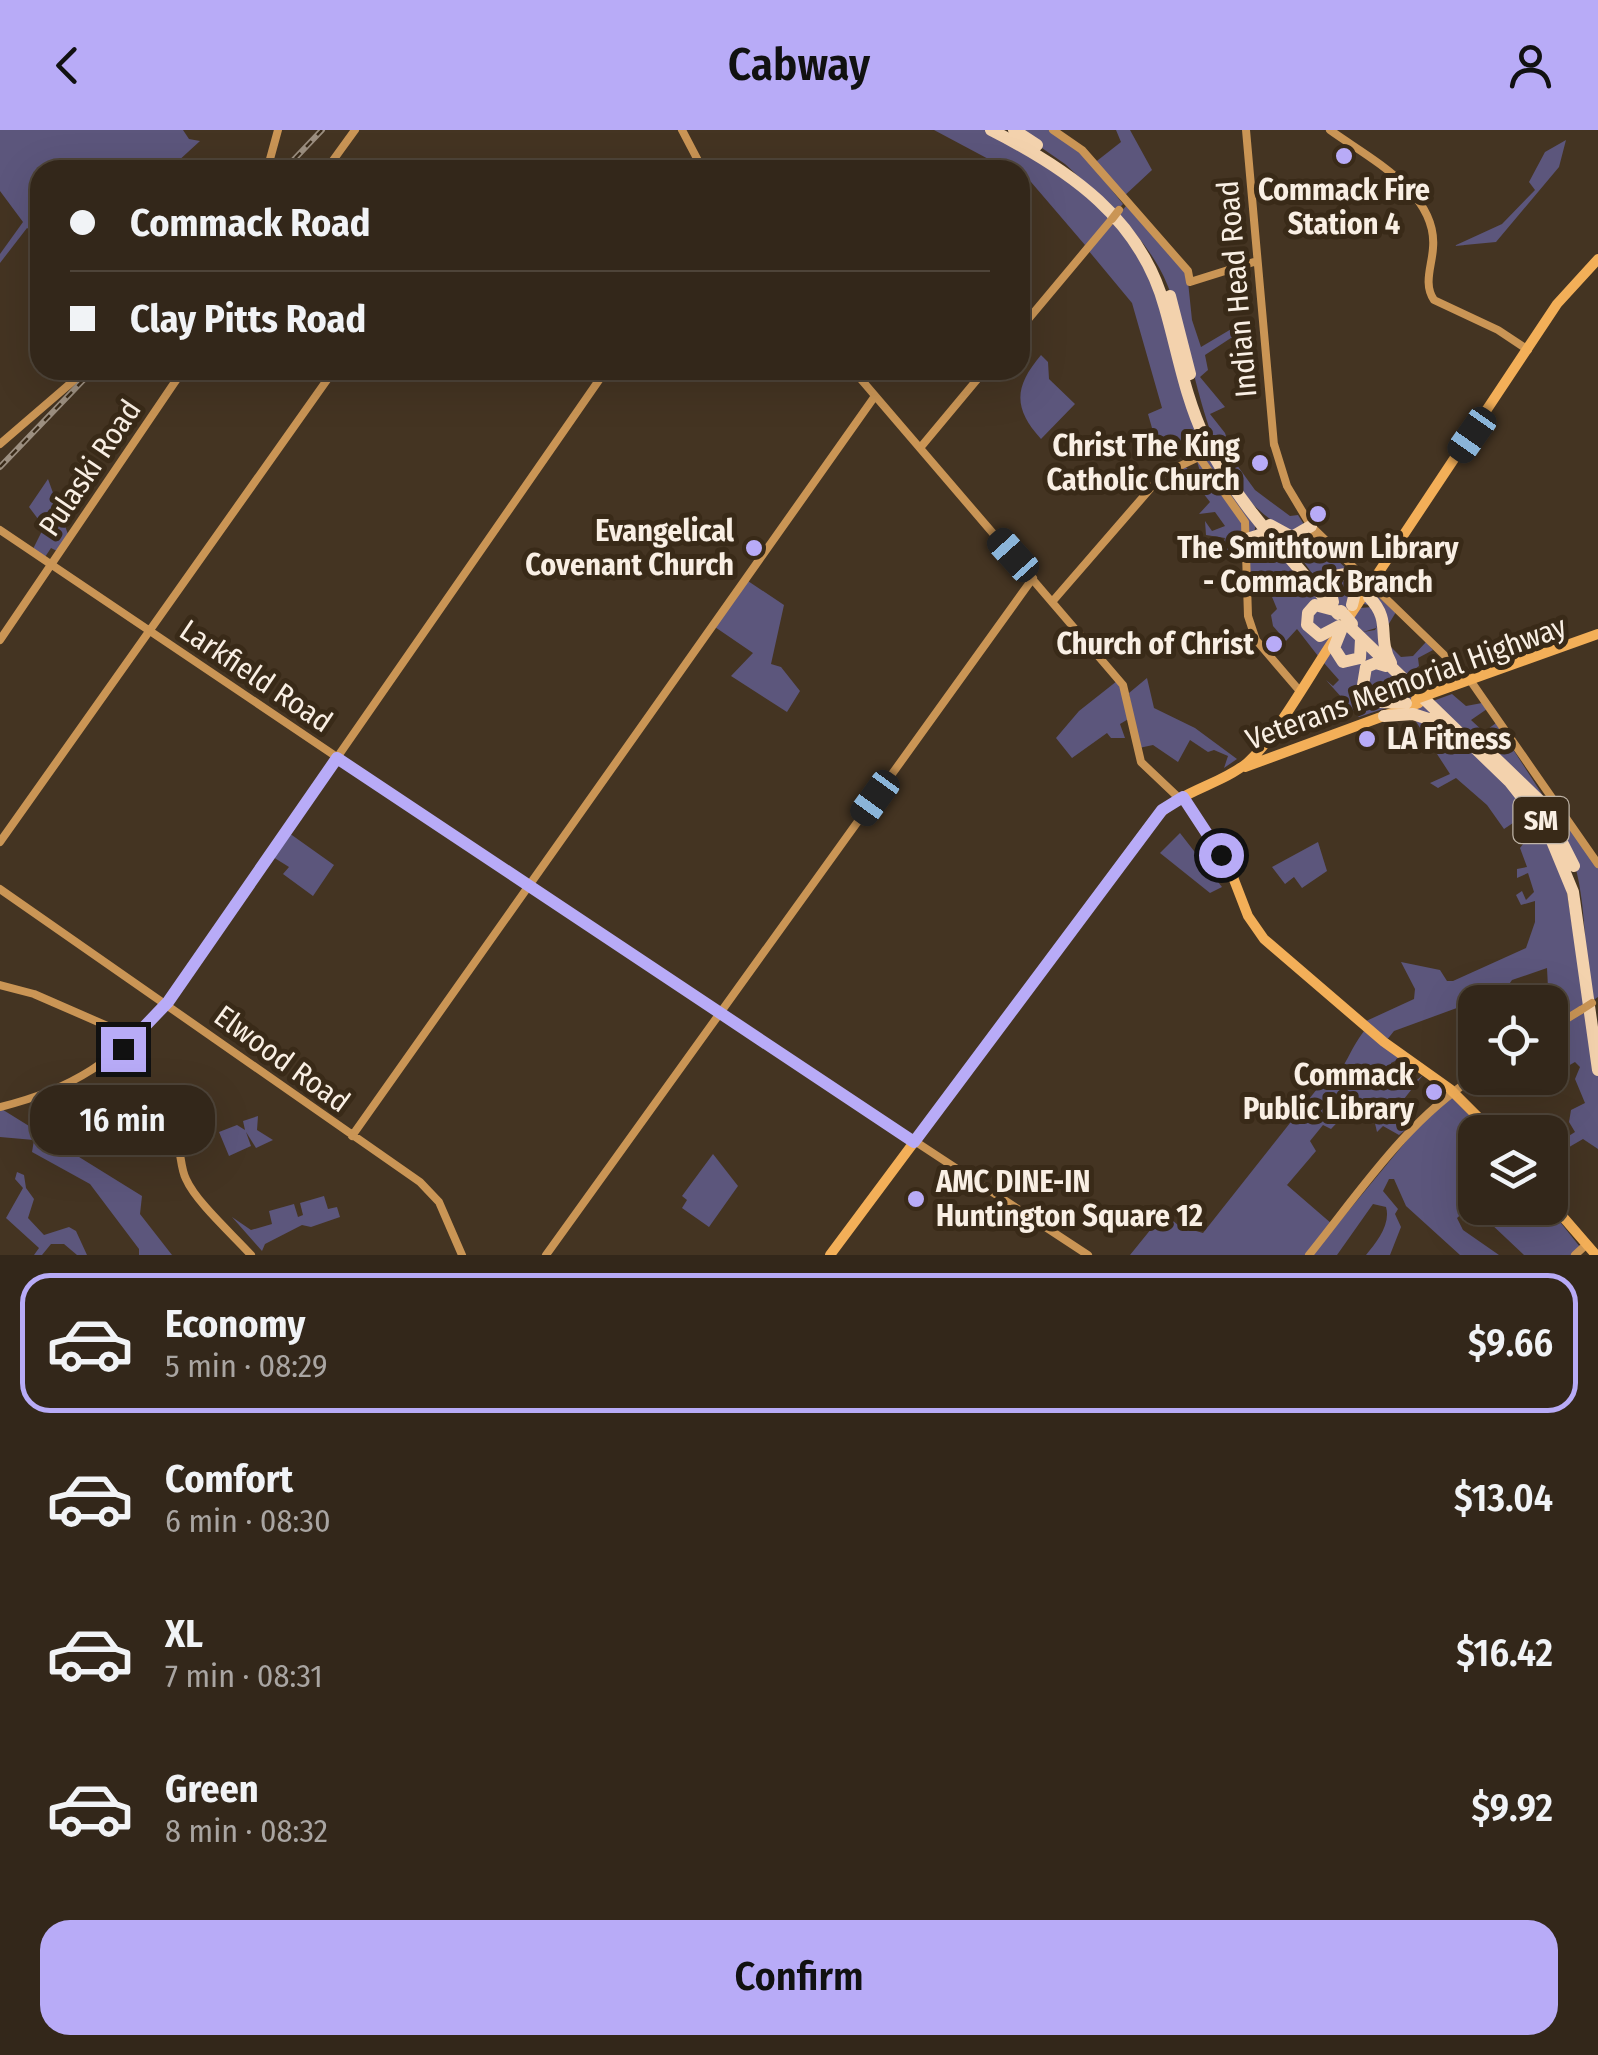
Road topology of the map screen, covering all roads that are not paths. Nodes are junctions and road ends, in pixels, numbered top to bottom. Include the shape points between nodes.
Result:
1 (278, 130) edge
2 (682, 130) edge
3 (991, 130) edge
4 (1014, 130) edge
5 (1053, 130) edge
6 (1246, 130) edge
7 (1330, 130) edge
8 (352, 131) edge
9 (270, 160) edge
10 (333, 160) edge
11 (698, 160) edge
12 (1122, 207) junction
13 (1598, 258) edge
14 (1257, 261) junction
15 (1030, 317) edge
16 (1528, 350) junction
17 (76, 380) edge
18 (175, 380) edge
19 (327, 380) edge
20 (599, 380) edge
21 (861, 380) edge
22 (978, 380) edge
23 (874, 396) junction
24 (0, 444) edge
25 (920, 448) junction
26 (1256, 513) junction
27 (1310, 529) junction
28 (0, 530) edge
29 (1247, 538) junction
30 (1276, 540) junction
31 (1298, 563) junction
32 (52, 564) junction
33 (1033, 578) junction
34 (1369, 584) junction
35 (1052, 601) junction
36 (1346, 619) junction
37 (149, 631) junction
38 (1598, 636) edge
39 (0, 640) edge
40 (1394, 669) junction
41 (1471, 682) junction
42 (1298, 689) junction
43 (1414, 702) junction
44 (1384, 716) junction
45 (1462, 736) junction
46 (1265, 745) junction
47 (337, 758) junction
48 (1248, 762) junction
49 (1219, 778) junction
50 (1181, 798) junction
51 (1556, 806) junction
52 (0, 842) edge
53 (1598, 864) edge
54 (1577, 877) junction
55 (526, 886) junction
56 (0, 889) edge
57 (0, 985) edge
58 (1595, 1001) edge
59 (166, 1004) junction
60 (721, 1014) junction
61 (1568, 1018) edge
62 (135, 1038) junction
63 (1598, 1056) edge
64 (1598, 1070) edge
65 (1458, 1088) edge
66 (1452, 1092) junction
67 (53, 1094) junction
68 (0, 1107) edge
69 (1475, 1115) edge
70 (352, 1136) junction
71 (914, 1142) junction
72 (1568, 1224) edge
73 (1590, 1250) edge
74 (251, 1255) edge
75 (462, 1255) edge
76 (546, 1255) edge
77 (830, 1255) edge
78 (1088, 1255) edge
79 (1308, 1255) edge
80 (1574, 1255) edge

1 - 9 street
2 - 11 street
3 - 26 highway, SM via 1077,180 1135,240 1158,286 1191,407 1217,460
4 - 26 highway, SM via 1111,206 1153,259 1173,303 1204,420
5 - 12 street via 1082,150
6 - 14 street, Indian Head Road
7 - 16 street via 1416,196 1432,238 1428,284 1434,300
8 - 10 street
12 - 14 street via 1188,271 1190,282
12 - 15 street, bridge
13 - 16 main road
14 - 27 street, Indian Head Road via 1274,444
16 - 34 main road
17 - 24 street
18 - 32 street, Pulaski Road
19 - 37 street
20 - 47 street
21 - 23 street
22 - 25 street
23 - 25 street
23 - 55 street
25 - 33 street
26 - 27 highway via 1289,537
26 - 29 highway via 1256,530
26 - 30 highway, SM
26 - 31 highway, SM
27 - 31 highway via 1297,544
27 - 34 street, Indian Head Road
28 - 32 street, Larkfield Road
29 - 30 highway via 1263,534
29 - 35 street via 1239,510 1200,458 1163,474
29 - 42 street via 1248,616 1256,640
30 - 36 highway, SM
31 - 36 highway, SM
32 - 37 street, Larkfield Road
32 - 39 street, Pulaski Road
33 - 35 street
33 - 60 street
34 - 36 main road
34 - 40 highway via 1369,596 1384,614 1384,648
34 - 41 street, Indian Head Road
35 - 50 street via 1126,690 1142,765
36 - 40 highway, SM
36 - 42 main road
37 - 47 street, Larkfield Road
37 - 52 street
38 - 41 main road, Veterans Memorial Highway
40 - 43 highway via 1373,663 1362,682 1376,700
40 - 45 highway, SM
40 - 54 highway, SM via 1530,788 1557,827
41 - 43 main road, Veterans Memorial Highway, bridge
41 - 51 street, Indian Head Road
42 - 46 main road
43 - 44 main road, Veterans Memorial Highway
43 - 46 main road, Veterans Memorial Highway
44 - 45 highway via 1420,715
44 - 48 main road, Veterans Memorial Highway
45 - 64 highway, SM via 1530,805 1562,858 1578,917
46 - 48 main road
46 - 49 main road
47 - 55 street, Larkfield Road
47 - 59 street
48 - 49 main road
49 - 50 main road
50 - 66 main road via 1264,939
50 - 71 main road via 1154,820
51 - 53 street, Indian Head Road
51 - 54 highway via 1552,812 1571,846
54 - 63 highway, SM
55 - 60 street, Larkfield Road
55 - 70 street
56 - 59 street, Elwood Road
57 - 62 street
58 - 61 street, bridge
59 - 62 street
59 - 70 street, Elwood Road
60 - 71 street, Larkfield Road
60 - 76 street
62 - 67 street
65 - 66 street
66 - 69 main road
66 - 79 street
67 - 68 street
67 - 74 street via 65,1112 89,1126 149,1123 168,1130 190,1186
70 - 75 street, Elwood Road via 432,1192
71 - 77 main road
71 - 78 street, Larkfield Road
72 - 73 main road
73 - 80 street

